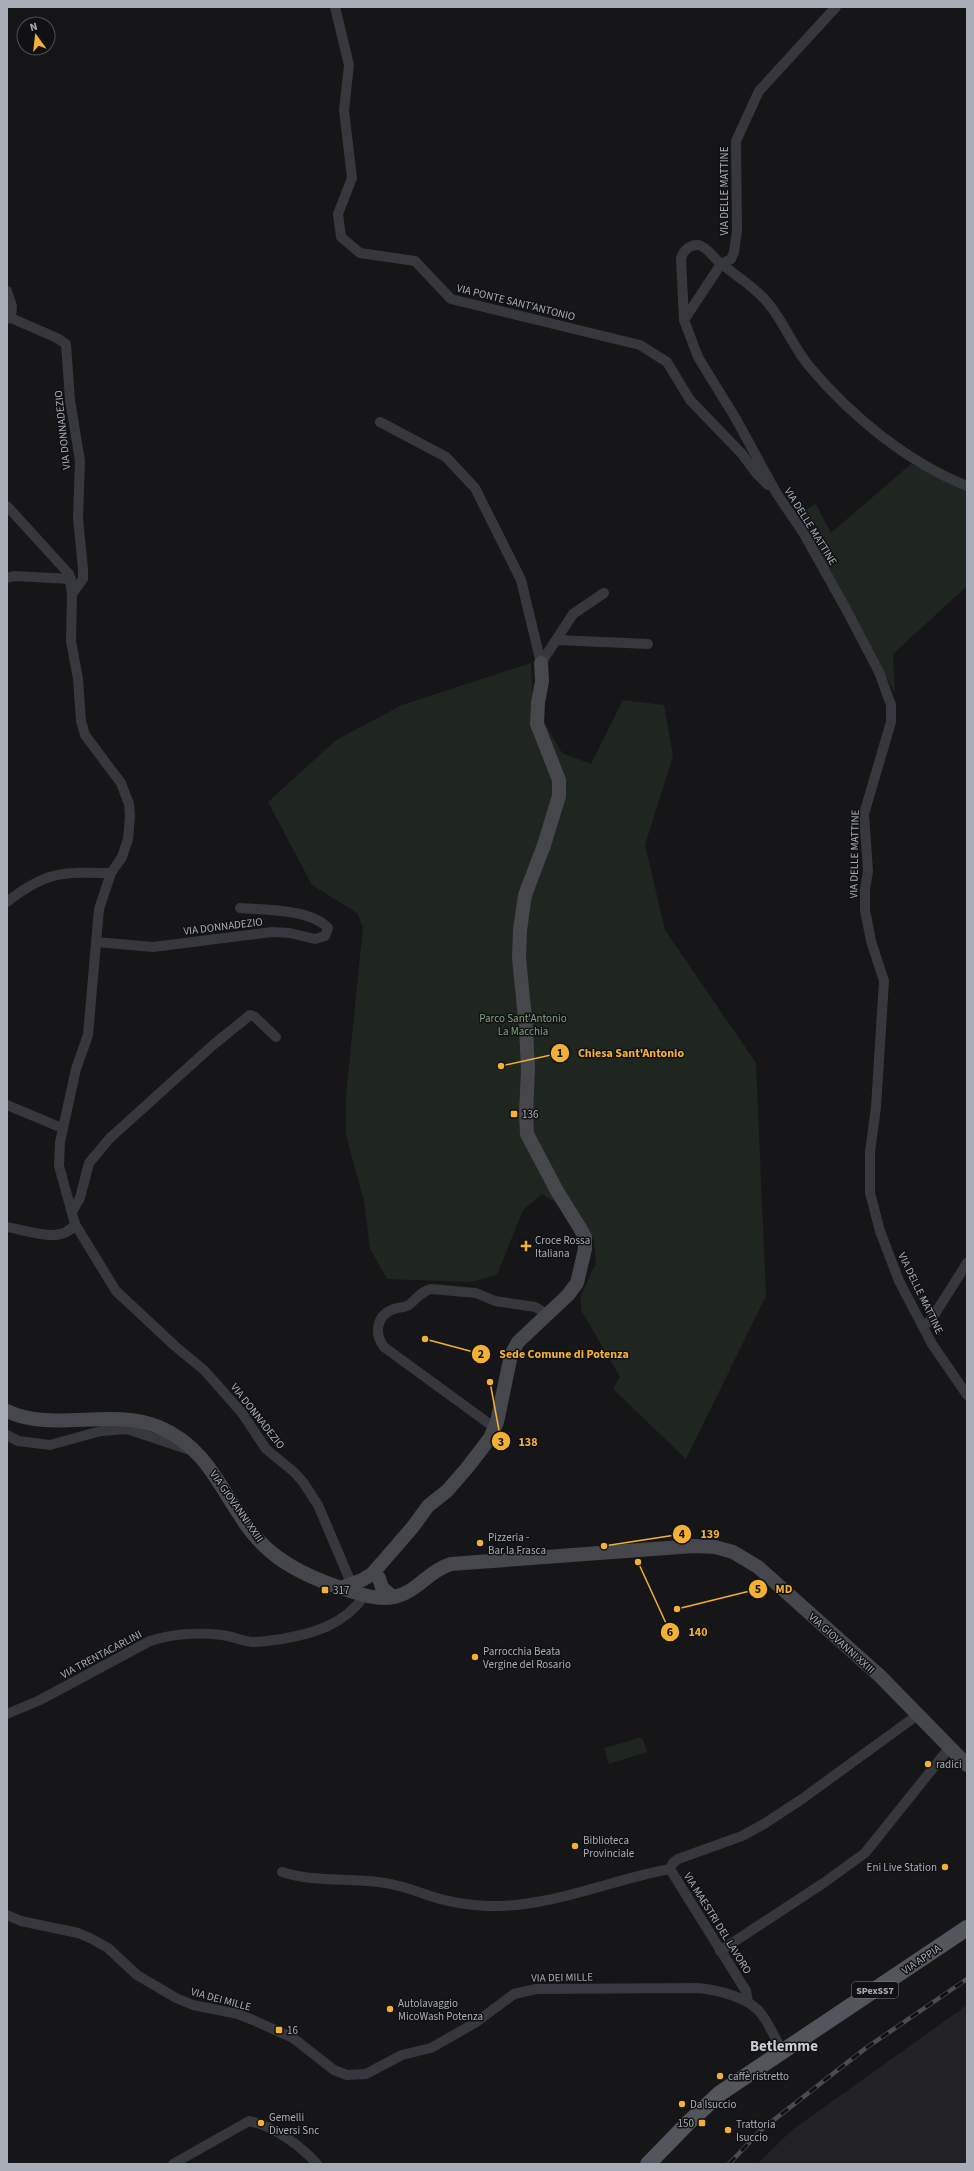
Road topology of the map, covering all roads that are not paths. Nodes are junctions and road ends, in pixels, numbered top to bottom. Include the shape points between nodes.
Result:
1 (336, 7) edge
2 (836, 7) edge
3 (720, 263) junction
4 (7, 291) edge
5 (9, 318) edge
6 (684, 320) junction
7 (380, 422) dead end
8 (967, 486) edge
9 (777, 494) junction
10 (7, 506) edge
11 (7, 578) edge
12 (71, 579) junction
13 (604, 592) dead end
14 (72, 594) junction
15 (557, 640) junction
16 (648, 644) dead end
17 (541, 663) junction
18 (111, 873) junction
19 (7, 902) edge
20 (240, 908) dead end
21 (96, 942) junction
22 (276, 1037) dead end
23 (7, 1105) edge
24 (62, 1128) junction
25 (73, 1210) junction
26 (75, 1224) junction
27 (7, 1227) edge
28 (967, 1263) edge
29 (547, 1314) junction
30 (923, 1326) junction
31 (967, 1395) edge
32 (7, 1411) edge
33 (495, 1428) junction
34 (7, 1435) edge
35 (194, 1451) junction
36 (373, 1578) junction
37 (346, 1586) junction
38 (365, 1595) junction
39 (393, 1598) junction
40 (7, 1714) edge
41 (919, 1716) junction
42 (952, 1748) junction
43 (967, 1757) edge
44 (967, 1765) edge
45 (670, 1869) junction
46 (282, 1872) dead end
47 (7, 1914) edge
48 (967, 1928) edge
49 (720, 1951) junction
50 (748, 2002) junction
51 (783, 2052) junction
52 (173, 2164) edge
53 (317, 2164) edge
54 (648, 2164) edge

1 - 9 street, VIA PONTE SANT'ANTONIO via 350,65 344,110 352,178 338,214 341,237 360,253 415,261 452,299 640,345 667,362 690,400
2 - 3 street, VIA DELLE MATTINE via 759,91 736,141 737,231 731,259
3 - 6 street, VIA DELLE MATTINE
3 - 6 street, VIA DELLE MATTINE via 700,246 690,246 683,253
3 - 8 street via 764,299 809,366 859,417 911,457
4 - 5 street, VIA DONNADEZIO via 12,306
5 - 14 street, VIA DONNADEZIO via 66,344 70,400 80,462 78,518 83,569 83,579
6 - 9 street, VIA DELLE MATTINE via 698,357
7 - 17 street via 446,457 475,488 521,580
9 - 30 street, VIA DELLE MATTINE via 804,534 846,609 879,672 891,705 891,722 864,814 868,871 865,910 871,941 884,981 869,1180 872,1200 893,1265
10 - 12 street via 65,569
11 - 12 street via 14,576
12 - 14 street, VIA DONNADEZIO
13 - 15 street via 573,614
14 - 18 street, VIA DONNADEZIO via 71,641 85,735 116,774 129,804 128,839 122,857
15 - 16 street
15 - 17 street
17 - 29 main road via 542,681 537,724 559,780 559,796 525,895 520,930 519,958 528,1056 527,1134 585,1237 586,1249 578,1283
18 - 19 street via 76,872 51,875 23,889
18 - 21 street, VIA DONNADEZIO via 99,909
20 - 21 street, VIA DONNADEZIO via 300,914 324,924 328,928 327,933 322,938 315,939 290,933 254,933 153,947
21 - 24 street, VIA DONNADEZIO via 88,1035 76,1069
22 - 25 street via 250,1015 213,1045 110,1138 89,1163 80,1198
23 - 24 street
24 - 25 street, VIA DONNADEZIO via 59,1166
25 - 26 street, VIA DONNADEZIO
26 - 27 street via 71,1231 57,1236
26 - 37 street, VIA DONNADEZIO via 116,1291 204,1370 242,1413 266,1449 303,1482 318,1505
28 - 30 street via 931,1320
29 - 33 main road via 518,1342 511,1355
29 - 33 street via 535,1307 495,1300 476,1293 431,1289 426,1290 408,1305 387,1312 378,1325 379,1341 384,1347
30 - 31 street, VIA DELLE MATTINE via 932,1344
32 - 35 main road, VIA GIOVANNI XXIII via 37,1419 137,1421 159,1427 182,1440
33 - 36 main road via 467,1468 447,1491 428,1506
34 - 35 street, VIA GIOVANNI XXIII via 18,1440 50,1445 101,1431 127,1429
35 - 37 main road, VIA GIOVANNI XXIII via 212,1470 255,1535 271,1552 301,1571
36 - 37 main road
36 - 38 main road via 375,1587
36 - 39 main road
37 - 38 main road, VIA GIOVANNI XXIII
38 - 39 main road, VIA GIOVANNI XXIII
38 - 40 street, VIA TRENTACARLINI via 357,1607 346,1616 308,1634 260,1641 205,1634 170,1636 150,1641 40,1700
39 - 41 main road, VIA GIOVANNI XXIII via 411,1590 439,1567 451,1564 694,1546 720,1548 742,1556 758,1567 880,1676
41 - 42 main road, VIA GIOVANNI XXIII
41 - 45 street via 912,1718 764,1824 742,1836 678,1859 672,1863
42 - 43 main road
42 - 44 main road
42 - 49 street via 865,1853
45 - 46 street, VIA MAESTRI DEL LAVORO via 561,1897 505,1906 459,1903 379,1882 302,1878
45 - 49 street, VIA MAESTRI DEL LAVORO
47 - 50 street, VIA DEI MILLE via 90,1938 108,1948 137,1975 176,1998 193,2005 238,2014 293,2038 334,2070 347,2075 366,2074 402,2055 431,2048 475,2023 514,1994 527,1989 698,1988
48 - 51 main road, VIA APPIA / SPexSS7
49 - 50 street, VIA MAESTRI DEL LAVORO via 746,1992
50 - 51 street via 759,2011
51 - 54 main road, VIA APPIA / SPexSS7 via 719,2094
52 - 53 street via 249,2121 278,2134 309,2155

